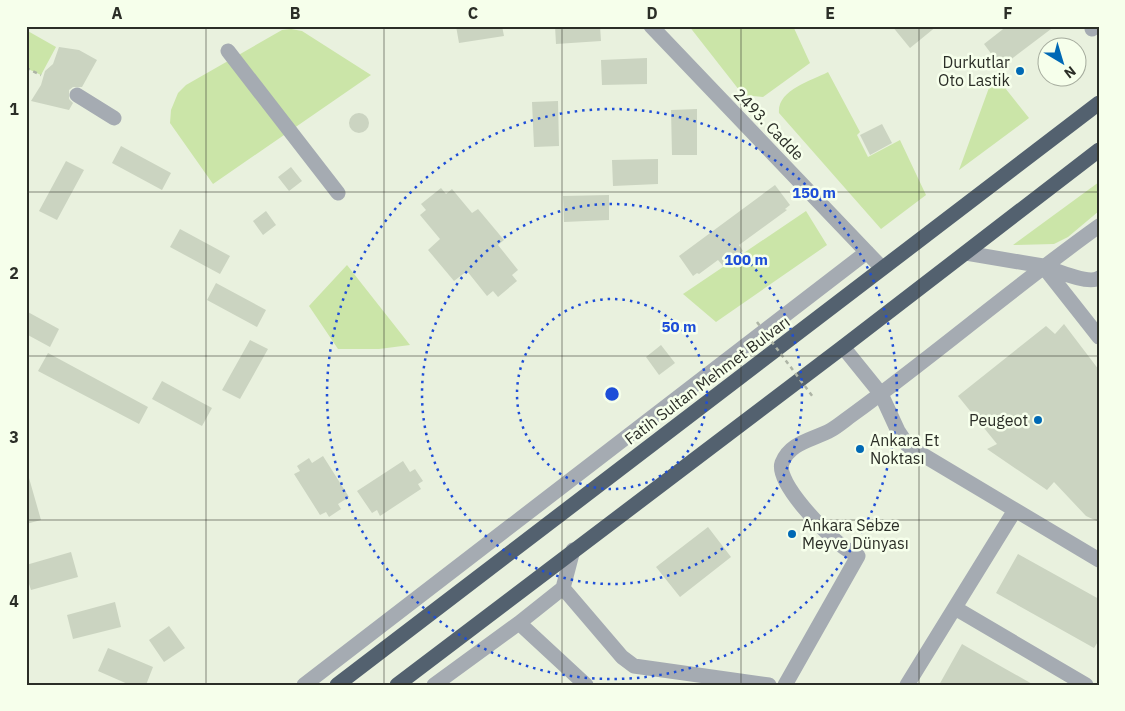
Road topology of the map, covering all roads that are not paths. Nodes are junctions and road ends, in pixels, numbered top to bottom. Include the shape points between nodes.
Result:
1 (651, 26) edge
2 (228, 51) dead end
3 (77, 96) dead end
4 (1099, 103) edge
5 (114, 118) dead end
6 (1099, 150) edge
7 (338, 193) dead end
8 (1099, 226) edge
9 (867, 252) junction
10 (966, 253) junction
11 (1043, 266) junction
12 (882, 268) junction
13 (1099, 278) edge
14 (1099, 337) edge
15 (843, 347) junction
16 (881, 394) junction
17 (1015, 510) junction
18 (573, 550) junction
19 (1099, 560) edge
20 (563, 588) junction
21 (955, 608) junction
22 (519, 623) junction
23 (304, 685) edge
24 (337, 685) edge
25 (397, 685) edge
26 (435, 685) edge
27 (586, 685) edge
28 (769, 685) edge
29 (785, 685) edge
30 (907, 685) edge
31 (1086, 685) edge

1 - 9 street, 2493. Cadde
2 - 7 street
3 - 5 street
4 - 12 highway, Fatih Sultan Mehmet Bulvarı
6 - 10 highway
8 - 11 street
9 - 12 street, 2493. Cadde
9 - 23 street
10 - 11 street
10 - 15 highway
11 - 13 street via 1086,280
11 - 14 street
11 - 16 street
12 - 24 highway, Fatih Sultan Mehmet Bulvarı
15 - 16 street
15 - 18 highway
16 - 17 street via 908,446
16 - 29 street via 830,430 789,451 781,464 783,479 803,507 842,547 858,556
17 - 19 street
17 - 21 street
18 - 20 street
18 - 25 highway
20 - 22 street
20 - 28 street via 622,657 634,666
21 - 30 street
21 - 31 street
22 - 26 street
22 - 27 street

